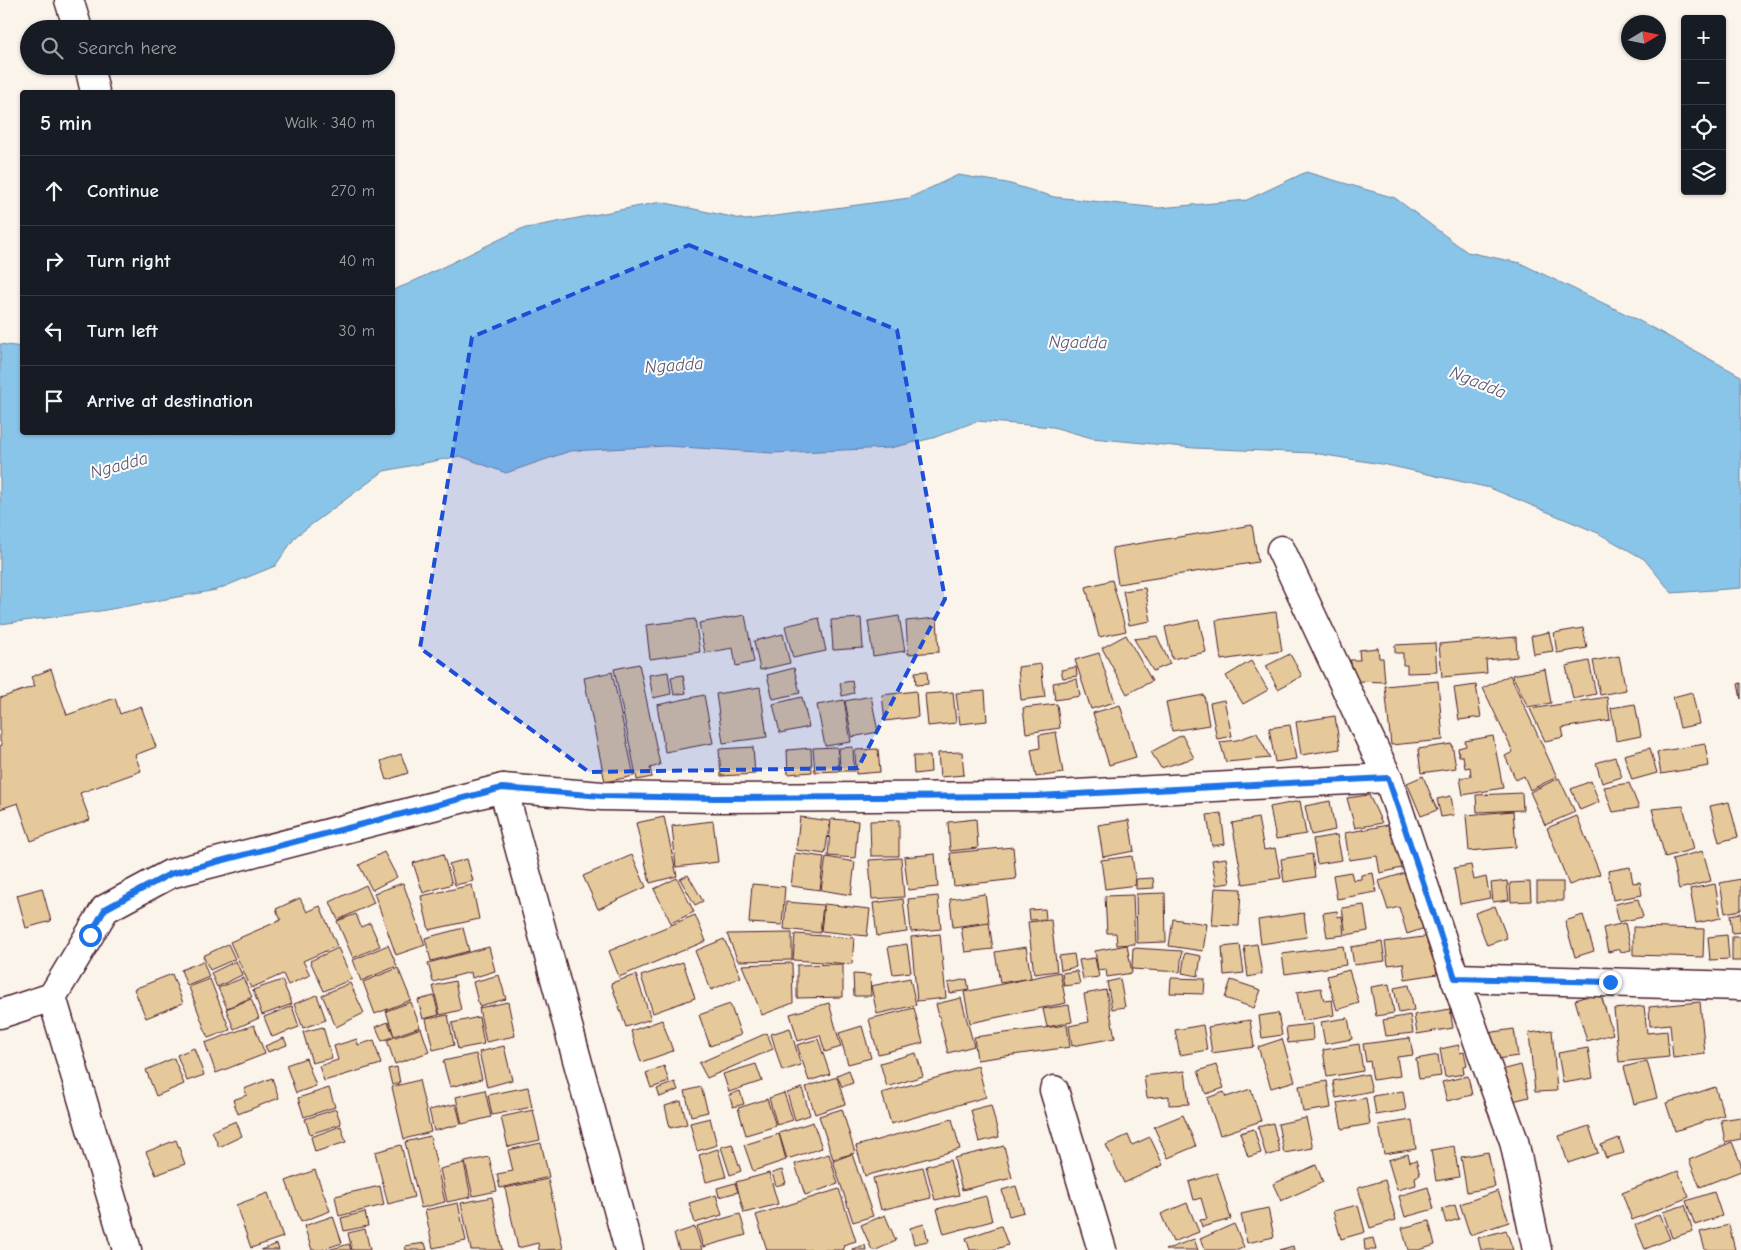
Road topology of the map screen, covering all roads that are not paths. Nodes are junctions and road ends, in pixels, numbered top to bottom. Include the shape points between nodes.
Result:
1 (69, 0) edge
2 (75, 20) edge
3 (91, 75) edge
4 (95, 90) edge
5 (1282, 550) dead end
6 (1388, 778) junction
7 (502, 788) junction
8 (1455, 978) junction
9 (1741, 986) edge
10 (52, 997) junction
11 (0, 1014) edge
12 (1054, 1090) dead end
13 (127, 1250) edge
14 (629, 1250) edge
15 (1102, 1250) edge
16 (1537, 1250) edge

1 - 2 street
3 - 4 street
5 - 6 street
6 - 7 street via 1028,796 726,798 602,796
6 - 8 street
7 - 10 street via 170,874 105,909
7 - 14 street
8 - 9 street
8 - 16 street via 1514,1141
10 - 11 street
10 - 13 street
12 - 15 street

